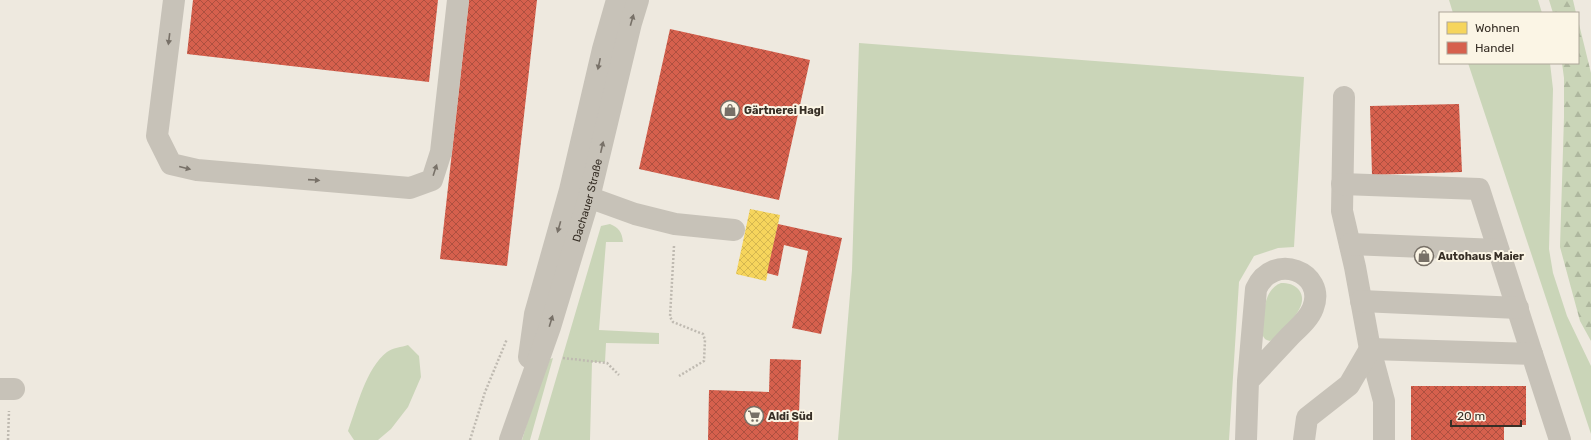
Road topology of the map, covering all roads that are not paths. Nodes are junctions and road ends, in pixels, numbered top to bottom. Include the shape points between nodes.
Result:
1 (174, 0) edge
2 (458, 0) edge
3 (617, 0) edge
4 (638, 0) edge
5 (1344, 97) dead end
6 (1342, 184) junction
7 (580, 194) junction
8 (734, 230) dead end
9 (1350, 244) junction
10 (1498, 250) junction
11 (1361, 301) junction
12 (1518, 308) junction
13 (1370, 350) junction
14 (1532, 354) junction
15 (1248, 381) junction
16 (510, 440) edge
17 (1246, 440) edge
18 (1304, 440) edge
19 (1384, 440) edge
20 (1560, 440) edge

1 -> 2 street via 157,136 171,164 197,170 410,188 432,180 441,152
3 -> 7 street, Dachauer Straße via 603,49
7 -> 4 street, Dachauer Straße
5 - 6 street
6 - 9 street via 1342,211
6 - 10 street via 1479,189
7 - 8 street via 635,214 675,224
7 - 16 street, Dachauer Straße via 535,314 524,398
9 - 10 street
9 - 11 street
10 - 12 street
11 - 12 street
11 - 13 street
12 - 14 street
13 - 14 street
13 - 18 street via 1349,385 1307,418
13 - 19 street via 1384,401
14 - 20 street
15 - 15 street via 1256,289 1271,271 1279,268 1294,269 1312,284 1314,307 1305,321
15 - 17 street

